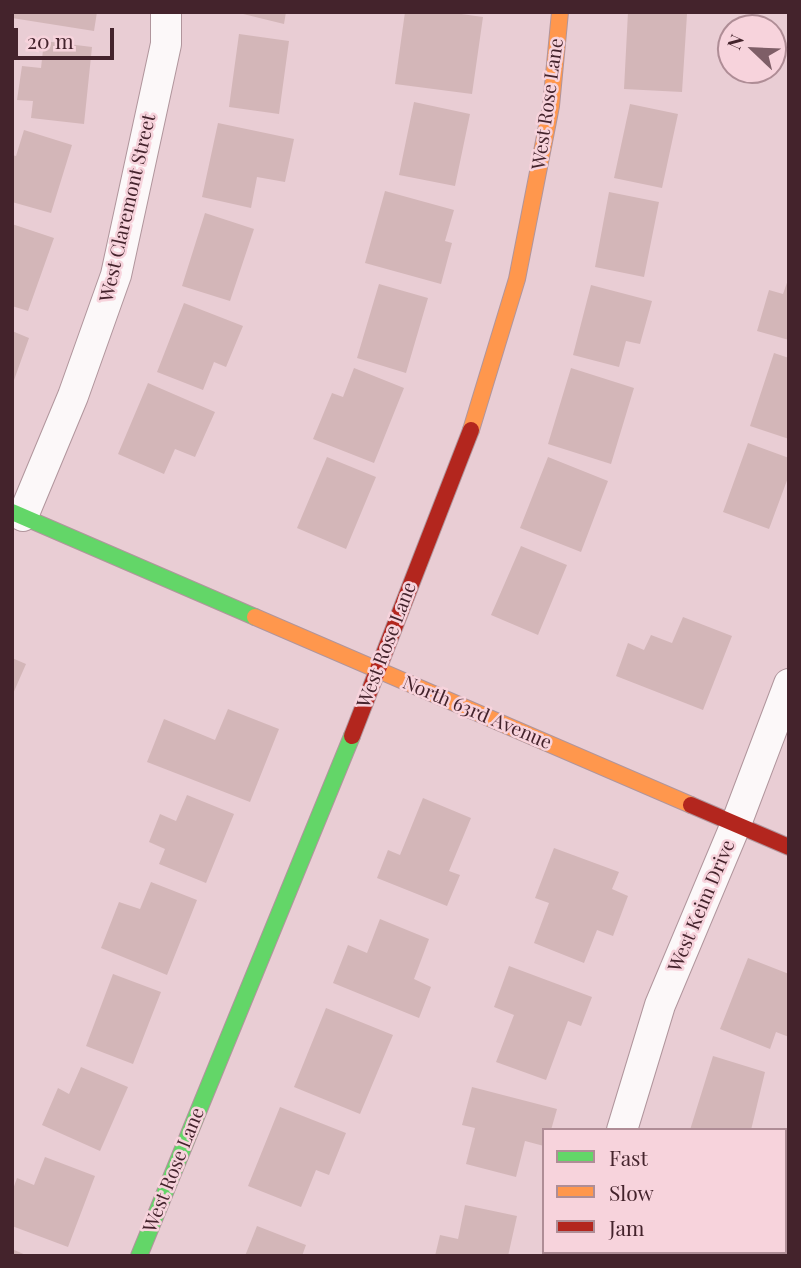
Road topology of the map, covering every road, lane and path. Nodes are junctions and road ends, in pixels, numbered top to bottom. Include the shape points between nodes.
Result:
1 (166, 12) edge
2 (560, 12) edge
3 (18, 514) edge
4 (378, 671) junction
5 (789, 684) edge
6 (736, 824) junction
7 (789, 847) edge
8 (623, 1128) edge
9 (139, 1256) edge

1 - 3 street, West Claremont Street via 166,44 116,275 73,396
2 - 4 street, West Rose Lane via 551,106 510,303 474,423
3 - 4 street, North 63rd Avenue
4 - 6 street, North 63rd Avenue
4 - 9 street, West Rose Lane
5 - 6 street, West Keim Drive
6 - 7 street, North 63rd Avenue
6 - 8 street, West Keim Drive via 660,1006

